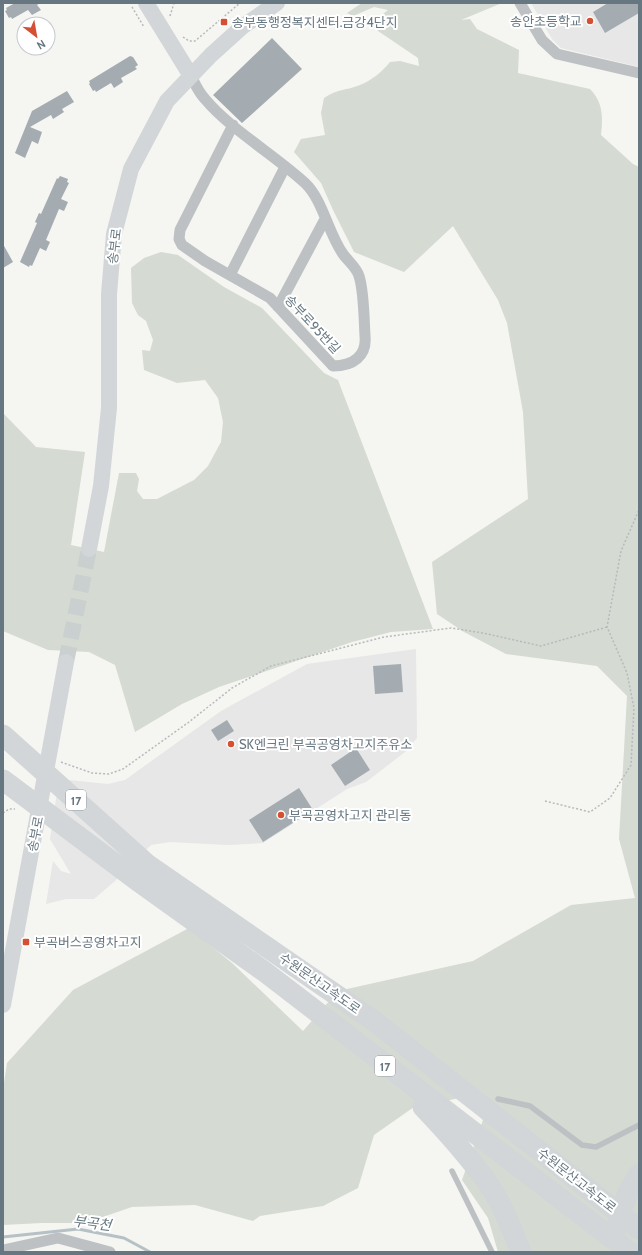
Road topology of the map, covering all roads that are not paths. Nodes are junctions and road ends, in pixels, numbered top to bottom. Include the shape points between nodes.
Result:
1 (277, 3) edge
2 (520, 3) edge
3 (149, 5) edge
4 (639, 72) edge
5 (192, 74) junction
6 (233, 125) junction
7 (285, 167) junction
8 (325, 219) junction
9 (230, 275) junction
10 (278, 307) junction
11 (89, 549) tunnel mouth
12 (66, 662) tunnel mouth
13 (3, 735) edge
14 (3, 780) edge
15 (143, 873) junction
16 (3, 1005) edge
17 (365, 1051) junction
18 (498, 1099) dead end
19 (639, 1125) edge
20 (452, 1171) dead end
21 (639, 1174) edge
22 (635, 1195) edge
23 (639, 1229) edge
24 (3, 1250) edge
25 (110, 1252) edge
26 (492, 1252) edge
27 (522, 1252) edge
28 (608, 1252) edge
29 (618, 1252) edge
30 (630, 1252) edge

1 - 5 street, 송부로 via 242,27
2 - 4 street via 542,40 557,54
3 - 5 street
5 - 6 street, 송부로95번길 via 205,99
5 - 11 street, 송부로 via 168,101 131,169 114,234 109,294 109,408 101,486
6 - 7 street, 송부로95번길
6 - 9 street, 송부로95번길 via 180,230 179,239 182,245
7 - 8 street, 송부로95번길 via 315,195
7 - 9 street
8 - 10 street
8 - 10 street, 송부로95번길 via 342,253 359,274 366,343 363,354 341,366 333,366
9 - 10 street, 송부로95번길 via 270,298
12 - 16 street, 송부로
13 - 15 highway, 수원문산고속도로 / 17
14 - 15 highway, 수원문산고속도로 / 17
15 - 17 highway, 수원문산고속도로 / 17
15 - 23 highway, 수원문산고속도로 / 17 via 374,1021
17 - 27 highway via 439,1123 490,1186
17 - 30 highway, 수원문산고속도로 / 17
18 - 19 lane via 530,1106 582,1145 596,1147
20 - 26 lane
21 - 22 highway
22 - 28 highway
22 - 29 highway
24 - 25 street via 58,1238

